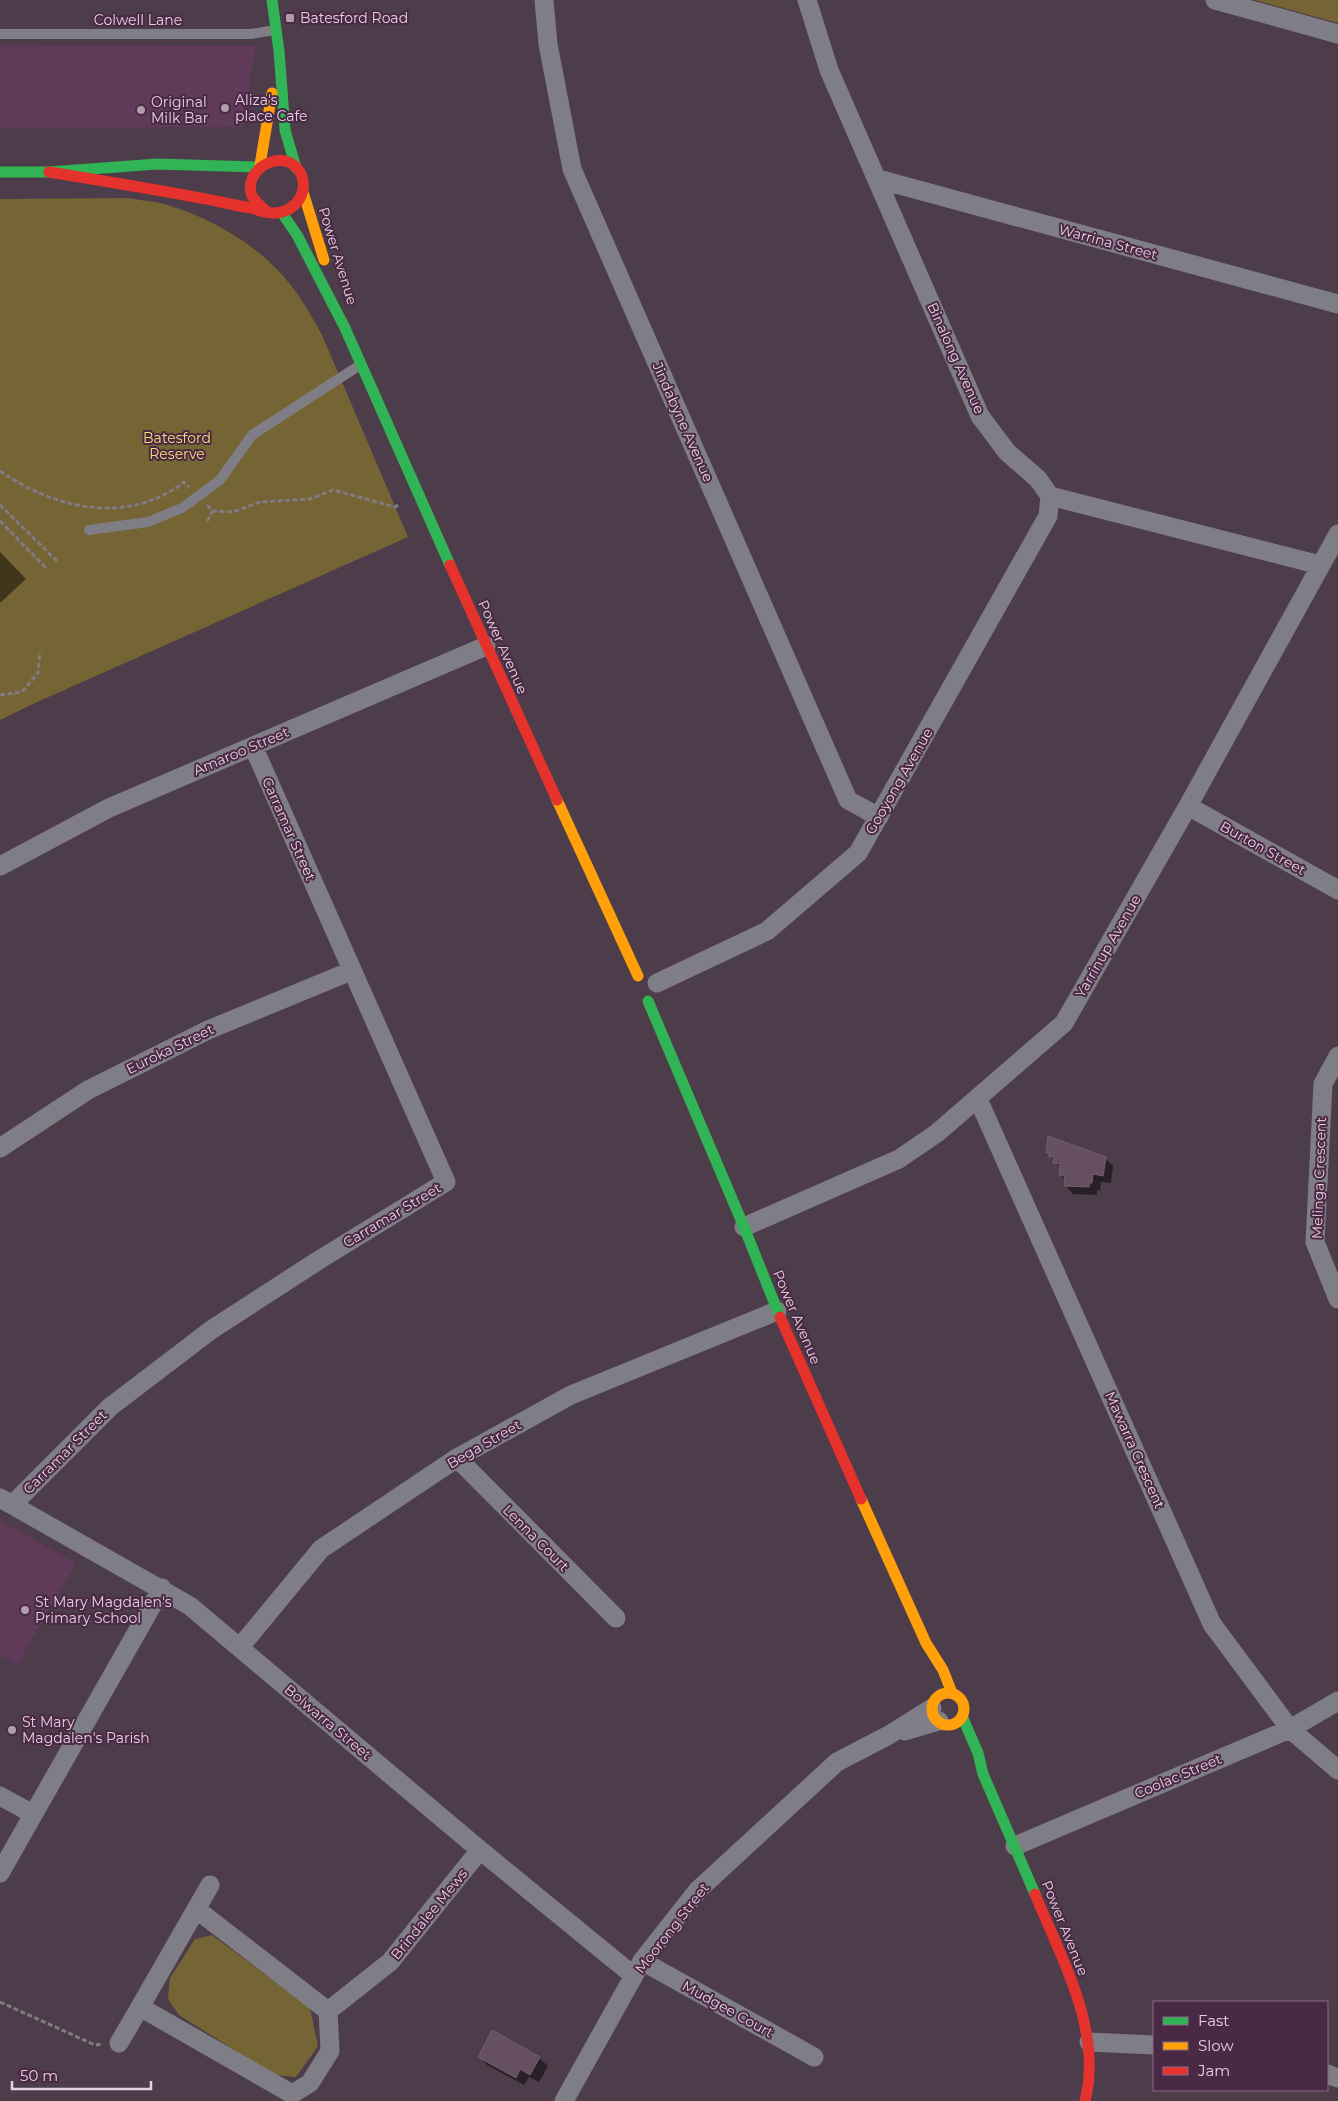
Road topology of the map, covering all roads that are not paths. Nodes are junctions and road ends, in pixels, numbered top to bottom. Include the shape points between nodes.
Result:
1 (272, 0) edge
2 (544, 0) edge
3 (807, 0) edge
4 (1215, 0) edge
5 (276, 30) junction
6 (0, 34) edge
7 (1338, 34) edge
8 (279, 50) junction
9 (259, 166) junction
10 (296, 168) junction
11 (0, 172) edge
12 (49, 172) junction
13 (878, 179) junction
14 (303, 192) junction
15 (265, 210) junction
16 (282, 212) junction
17 (1338, 304) edge
18 (345, 328) junction
19 (360, 365) junction
20 (1050, 496) junction
21 (89, 530) dead end
22 (1338, 534) edge
23 (1320, 565) junction
24 (486, 646) junction
25 (253, 746) junction
26 (1188, 806) junction
27 (878, 817) junction
28 (0, 866) edge
29 (1338, 890) edge
30 (351, 971) junction
31 (657, 983) junction
32 (1338, 1056) edge
33 (978, 1099) junction
34 (0, 1148) edge
35 (744, 1227) junction
36 (1338, 1298) edge
37 (777, 1312) junction
38 (457, 1458) junction
39 (6, 1501) edge
40 (162, 1588) junction
41 (616, 1618) dead end
42 (926, 1643) junction
43 (240, 1647) junction
44 (929, 1671) dead end
45 (952, 1693) junction
46 (1338, 1701) edge
47 (938, 1708) junction
48 (962, 1716) junction
49 (1290, 1729) junction
50 (954, 1734) dead end
51 (962, 1746) dead end
52 (1338, 1770) edge
53 (983, 1774) junction
54 (0, 1796) edge
55 (33, 1814) junction
56 (1015, 1846) junction
57 (480, 1850) junction
58 (0, 1873) edge
59 (210, 1885) dead end
60 (196, 1909) junction
61 (638, 1968) junction
62 (140, 2007) junction
63 (328, 2011) junction
64 (1089, 2042) junction
65 (118, 2043) road end
66 (1153, 2044) edge
67 (814, 2057) dead end
68 (564, 2101) edge
69 (1085, 2101) edge

1 - 5 street
2 - 27 street, Jindabyne Avenue via 548,44 572,168 848,800
3 - 13 street, Binalong Avenue via 829,70
4 - 7 street
5 - 6 lane, Colwell Lane via 252,34
5 - 8 street
8 - 9 street
8 - 10 street via 285,130
9 - 10 street via 278,160
9 - 12 street via 156,164
9 - 15 street via 250,182 250,190
10 - 14 street via 304,183
11 - 12 street
12 - 15 street
13 - 17 street, Warrina Street
13 - 20 street, Binalong Avenue via 980,416 1007,452 1038,479
14 - 16 street via 299,202
14 - 18 street, Power Avenue
15 - 16 street
16 - 18 street, Power Avenue
18 - 19 street, Power Avenue
19 - 21 lane via 252,435 220,480 182,508 148,522
19 - 24 street, Power Avenue
20 - 23 street
20 - 27 street, Gooyong Avenue via 1048,516
22 - 23 street, Yarrinup Avenue
23 - 26 street, Yarrinup Avenue
24 - 25 street, Amaroo Street
24 - 31 street, Power Avenue via 635,980 650,975
25 - 28 street, Amaroo Street via 109,808
25 - 30 street, Carramar Street
26 - 29 street, Burton Street
26 - 33 street, Yarrinup Avenue via 1064,1023
27 - 31 street, Gooyong Avenue via 858,853 768,931
30 - 34 street, Euroka Street via 208,1030 88,1090
30 - 39 street, Carramar Street via 446,1182 211,1330 110,1406
31 - 35 street, Power Avenue via 657,994 643,1000
32 - 36 street, Melinga Crescent via 1323,1084 1315,1242
33 - 35 street, Yarrinup Avenue via 899,1159
33 - 49 street, Mawarra Crescent via 1212,1624
35 - 37 street, Power Avenue
37 - 38 street, Bega Street via 571,1395
37 - 42 street, Power Avenue
38 - 41 street, Lenna Court
38 - 43 street, Bega Street via 321,1549
39 - 40 street, Bolwarra Street
40 - 43 street, Bolwarra Street via 190,1606
40 - 55 street
42 - 44 street, Power Avenue
42 - 45 street, Power Avenue
43 - 57 street, Bolwarra Street
45 - 47 street via 943,1694
45 - 48 street via 963,1702
46 - 49 street, Coolac Street
47 - 48 street via 956,1722
47 - 50 street
47 - 61 street, Moorong Street via 837,1762 698,1890
48 - 53 street, Power Avenue
49 - 52 street, Mawarra Crescent
49 - 56 street, Coolac Street
51 - 53 street, Power Avenue
53 - 56 street, Power Avenue
54 - 55 street
55 - 58 street
56 - 64 street, Power Avenue via 1075,1991
57 - 61 street, Bolwarra Street
57 - 63 street, Brindalee Mews via 390,1962
59 - 60 street
60 - 62 street
60 - 63 street
61 - 67 street, Mudgee Court
61 - 68 street, Moorong Street
62 - 63 street via 292,2094 310,2083 330,2051
62 - 65 street
64 - 66 street
64 - 69 street, Power Avenue

